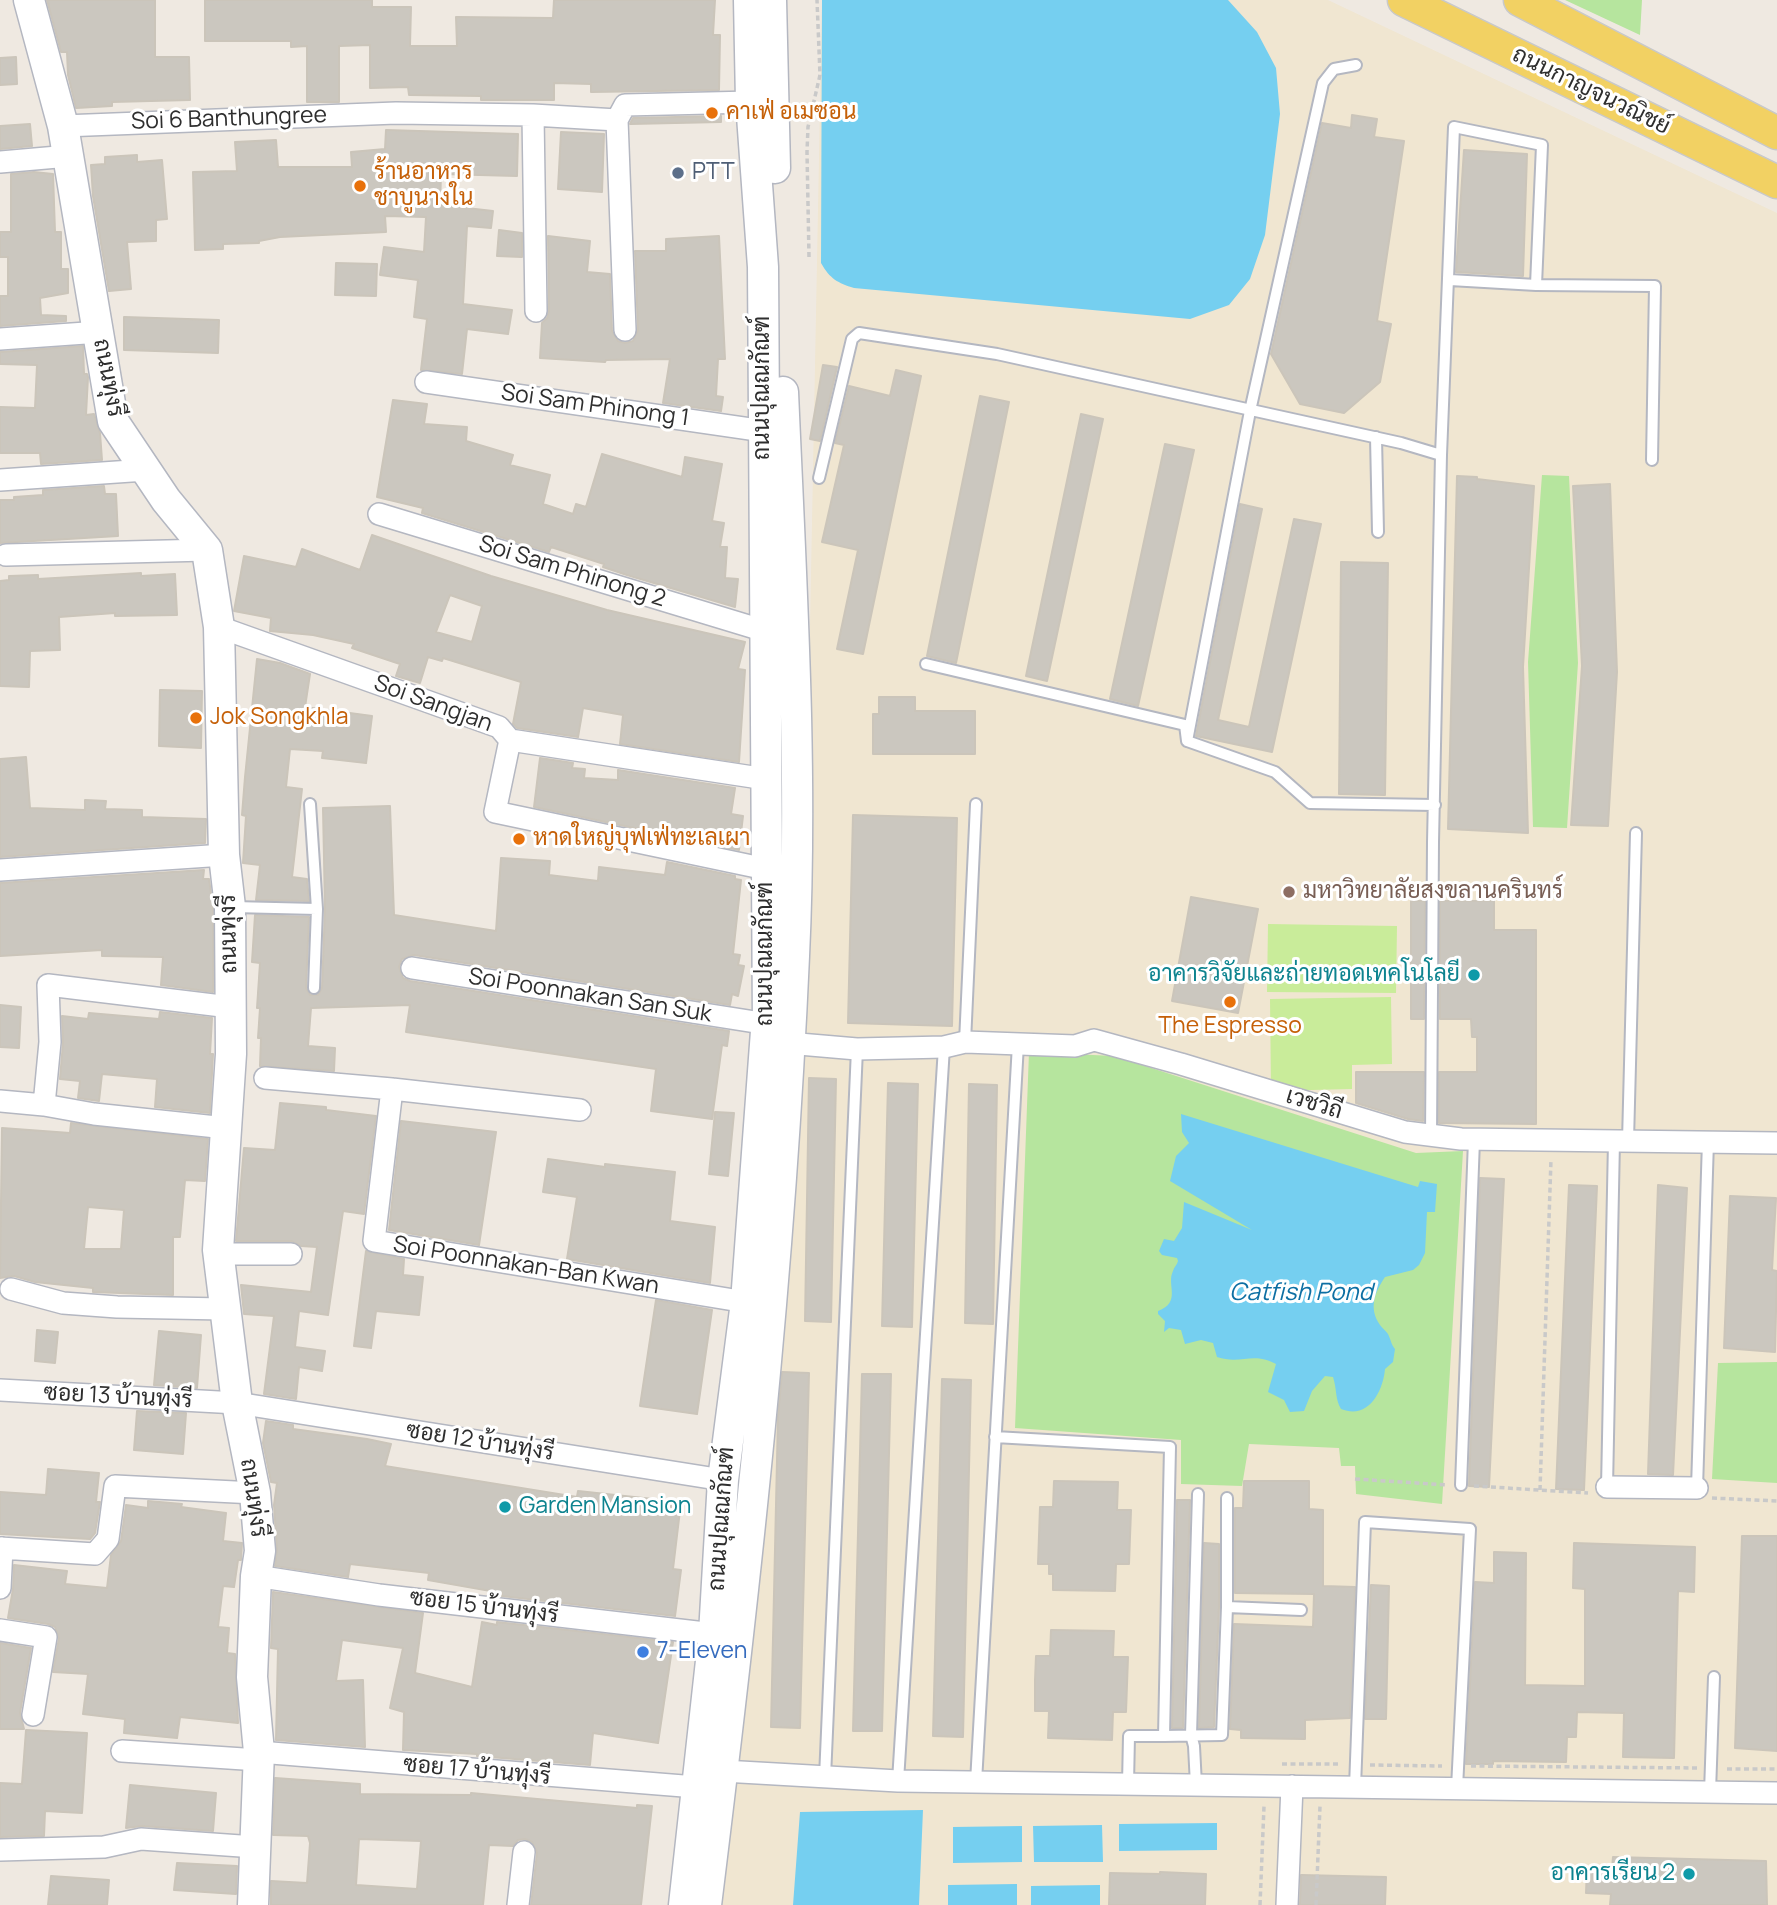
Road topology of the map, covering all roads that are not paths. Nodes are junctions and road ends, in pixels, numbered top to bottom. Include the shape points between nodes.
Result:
1 (29, 0) edge
2 (748, 0) edge
3 (771, 0) edge
4 (1405, 0) edge
5 (1520, 0) edge
6 (1356, 65) dead end
7 (751, 102) junction
8 (533, 115) junction
9 (617, 120) junction
10 (63, 125) junction
11 (1777, 134) edge
12 (69, 156) junction
13 (0, 162) edge
14 (1777, 183) edge
15 (1450, 280) junction
16 (1536, 285) junction
17 (536, 311) dead end
18 (625, 330) dead end
19 (100, 332) junction
20 (0, 339) edge
21 (426, 382) dead end
22 (1250, 411) junction
23 (764, 431) junction
24 (1376, 437) junction
25 (1441, 455) junction
26 (1652, 460) dead end
27 (145, 470) junction
28 (819, 478) dead end
29 (0, 480) edge
30 (379, 514) dead end
31 (1378, 532) dead end
32 (207, 550) junction
33 (6, 555) dead end
34 (219, 627) junction
35 (765, 631) junction
36 (926, 664) dead end
37 (510, 740) junction
38 (1187, 741) junction
39 (766, 779) junction
40 (310, 804) dead end
41 (976, 804) dead end
42 (1435, 804) junction
43 (1636, 834) dead end
44 (224, 855) junction
45 (766, 869) junction
46 (0, 870) edge
47 (230, 907) junction
48 (317, 909) junction
49 (412, 968) dead end
50 (314, 988) dead end
51 (230, 1007) junction
52 (779, 1027) junction
53 (965, 1042) junction
54 (1018, 1044) junction
55 (944, 1047) junction
56 (857, 1049) junction
57 (265, 1078) dead end
58 (392, 1089) junction
59 (0, 1101) edge
60 (44, 1105) junction
61 (580, 1110) dead end
62 (226, 1128) junction
63 (1431, 1137) junction
64 (1474, 1140) junction
65 (1621, 1141) junction
66 (1708, 1141) junction
67 (1777, 1143) edge
68 (219, 1254) junction
69 (291, 1254) dead end
70 (11, 1289) dead end
71 (746, 1302) junction
72 (224, 1310) junction
73 (0, 1390) edge
74 (237, 1403) junction
75 (995, 1437) junction
76 (723, 1480) junction
77 (754, 1484) junction
78 (1461, 1485) road end
79 (1613, 1487) joint
80 (255, 1493) junction
81 (1704, 1493) joint
82 (1198, 1494) dead end
83 (1227, 1498) dead end
84 (1, 1548) edge
85 (256, 1576) junction
86 (0, 1588) edge
87 (1227, 1607) junction
88 (1301, 1610) dead end
89 (0, 1630) edge
90 (714, 1634) junction
91 (1714, 1677) dead end
92 (33, 1715) dead end
93 (1191, 1735) junction
94 (1164, 1736) junction
95 (122, 1751) dead end
96 (259, 1756) junction
97 (723, 1771) junction
98 (825, 1777) junction
99 (898, 1781) junction
100 (976, 1782) junction
101 (1128, 1784) junction
102 (1196, 1785) junction
103 (1292, 1786) junction
104 (696, 1787) junction
105 (1355, 1787) junction
106 (1457, 1788) junction
107 (1710, 1792) junction
108 (1777, 1793) edge
109 (255, 1847) junction
110 (0, 1850) edge
111 (524, 1852) dead end
112 (253, 1905) edge
113 (519, 1905) edge
114 (684, 1905) edge
115 (706, 1905) edge
116 (1287, 1905) edge

1 - 10 street, ถนนทุ่งรี
2 - 7 street, ถนนปุณณกัณฑ์
3 - 52 street, ถนนปุณณกัณฑ์ via 777,279 798,755 794,954
4 - 14 main road, ถนนกาญจนวณิชย์
5 - 11 main road, ถนนกาญจนวณิชย์
6 - 22 lane via 1334,69 1324,83
7 - 9 street via 625,106
7 - 23 street, ถนนปุณณกัณฑ์ via 763,267
8 - 9 street, Soi 6 Banthungree
8 - 10 street, Soi 6 Banthungree via 396,113
8 - 17 street
9 - 18 street
10 - 12 street, ถนนทุ่งรี
12 - 13 street
12 - 19 street, ถนนทุ่งรี
15 - 16 lane
15 - 16 lane via 1454,127 1542,145
15 - 25 lane
16 - 26 lane via 1655,286
19 - 20 street
19 - 27 street, ถนนทุ่งรี via 113,421
21 - 23 street, Soi Sam Phinong 1
22 - 24 lane
22 - 28 lane via 997,354 859,333 852,339
22 - 38 lane
23 - 35 street, ถนนปุณณกัณฑ์
24 - 25 lane
24 - 31 lane
25 - 42 lane
27 - 29 street
27 - 32 street, ถนนทุ่งรี
30 - 35 street, Soi Sam Phinong 2
32 - 33 street
32 - 34 street, ถนนทุ่งรี
34 - 37 street, Soi Sangjan via 499,727
34 - 44 street, ถนนทุ่งรี
35 - 39 street, ถนนปุณณกัณฑ์
36 - 38 lane via 1185,724
37 - 39 street
37 - 45 street, Soi Sangjan via 495,811
38 - 42 lane via 1275,772 1310,803
39 - 45 street, ถนนปุณณกัณฑ์
40 - 48 lane
41 - 53 lane
42 - 63 lane
43 - 65 lane
44 - 46 street
44 - 47 street, ถนนทุ่งรี
45 - 52 street, ถนนปุณณกัณฑ์
47 - 48 lane
47 - 51 street, ถนนทุ่งรี
48 - 50 lane
49 - 52 street, Soi Poonnakan San Suk
51 - 60 street via 48,985 50,1042
51 - 62 street, ถนนทุ่งรี
52 - 56 street, เวชวิถี via 799,1044
52 - 71 street, ถนนปุณณกัณฑ์ via 766,1031
52 - 77 street, ถนนปุณณกัณฑ์ via 772,1292
53 - 54 street, เวชวิถี
53 - 55 street, เวชวิถี
54 - 63 street, เวชวิถี via 1075,1046 1094,1040
54 - 75 lane
55 - 56 street, เวชวิถี
55 - 99 lane
56 - 98 lane
57 - 58 street
58 - 61 street
58 - 71 street, Soi Poonnakan-Ban Kwan via 374,1241
59 - 60 street
60 - 62 street
62 - 68 street, ถนนทุ่งรี
63 - 64 street, เวชวิถี
64 - 65 street, เวชวิถี
64 - 78 lane
65 - 66 street, เวชวิถี
65 - 79 lane
66 - 67 street, เวชวิถี
66 - 81 lane
68 - 69 street
68 - 72 street, ถนนทุ่งรี
70 - 72 street via 63,1303
71 - 76 street, ถนนปุณณกัณฑ์
72 - 74 street, ถนนทุ่งรี
73 - 74 street, ซอย 13 บ้านทุ่งรี
74 - 76 street, ซอย 12 บ้านทุ่งรี
74 - 80 street, ถนนทุ่งรี
75 - 94 lane via 1170,1447
75 - 100 lane
76 - 77 street
76 - 90 street, ถนนปุณณกัณฑ์
77 - 97 street, ถนนปุณณกัณฑ์
79 - 81 street
80 - 84 street via 115,1486 108,1539 95,1554
80 - 85 street, ถนนทุ่งรี via 260,1551
82 - 93 lane
83 - 87 lane
84 - 86 street
85 - 90 street, ซอย 15 บ้านทุ่งรี
85 - 96 street, ถนนทุ่งรี via 252,1677
87 - 88 lane
87 - 93 lane via 1222,1735
89 - 92 street via 46,1637
90 - 104 street, ถนนปุณณกัณฑ์
91 - 107 lane
93 - 94 lane
93 - 102 lane
94 - 101 lane via 1129,1736
95 - 96 street, ซอย 17 บ้านทุ่งรี
96 - 104 street, ซอย 17 บ้านทุ่งรี
96 - 109 street, ถนนทุ่งรี
97 - 98 street
97 - 115 street, ถนนปุณณกัณฑ์
98 - 99 street
99 - 100 street
100 - 101 street
101 - 102 street
102 - 103 street
103 - 105 street
103 - 116 street
104 - 114 street, ถนนปุณณกัณฑ์
105 - 106 street
105 - 106 lane via 1365,1522 1470,1529
106 - 107 street
107 - 108 street
109 - 110 street via 141,1839 104,1847
109 - 112 street, ถนนทุ่งรี
111 - 113 street

